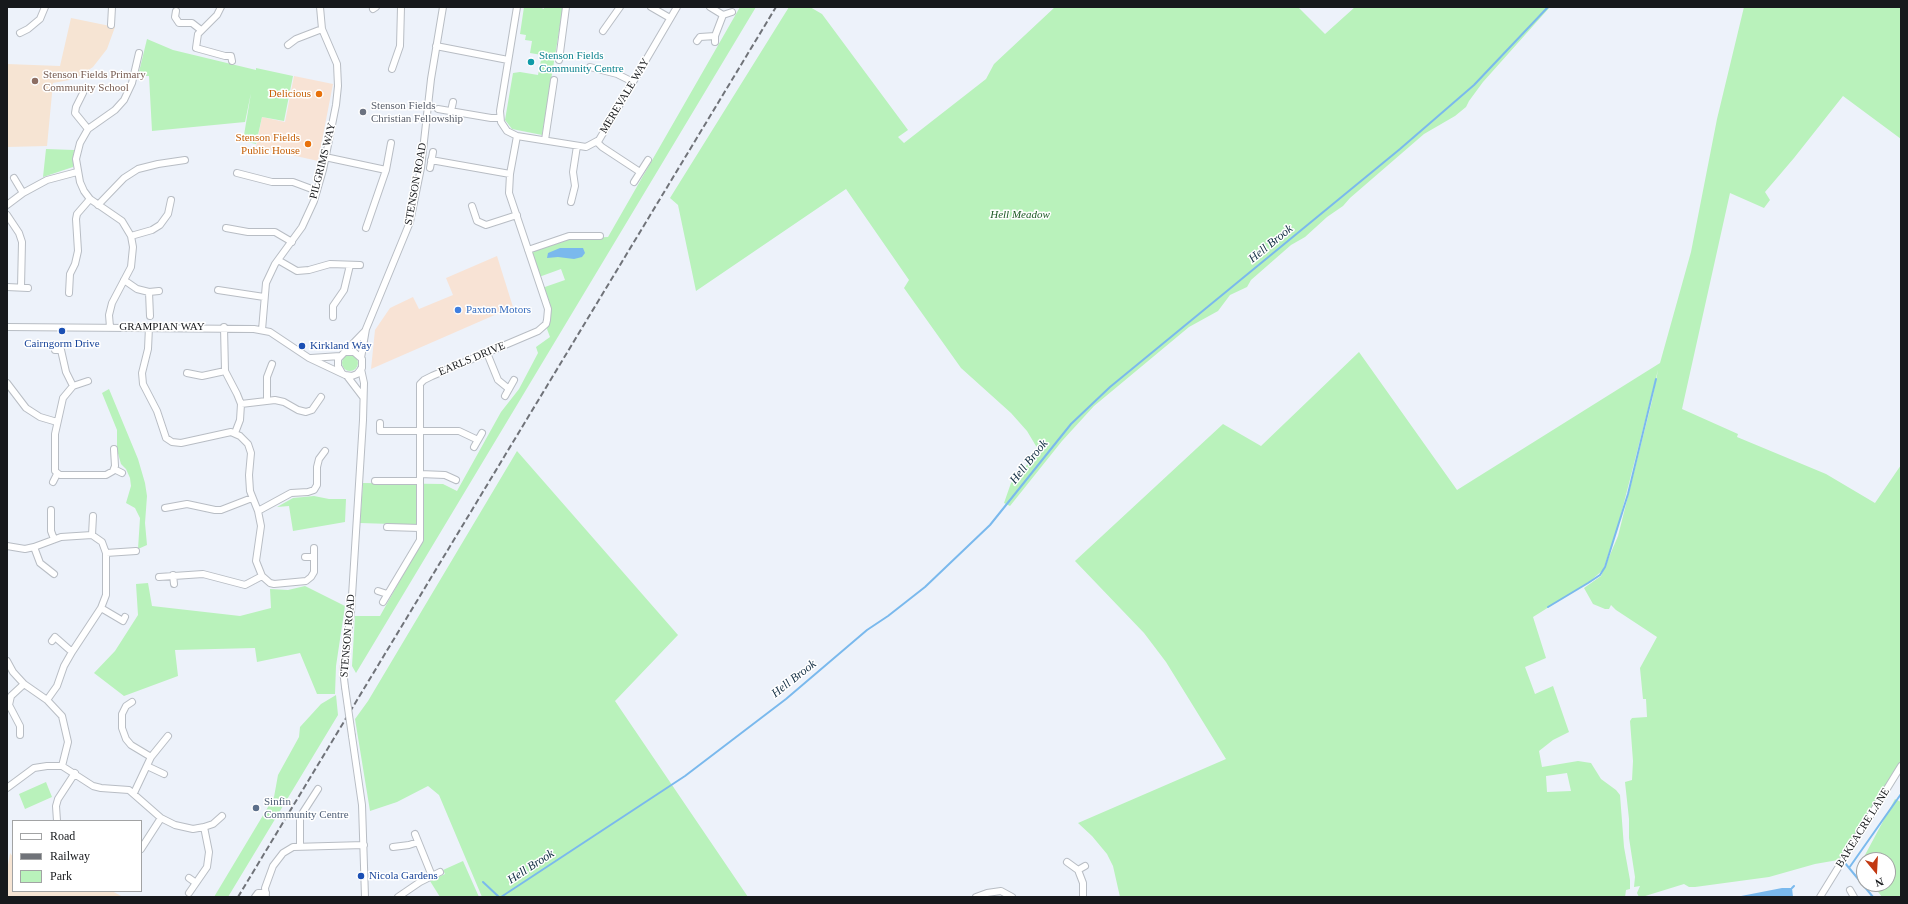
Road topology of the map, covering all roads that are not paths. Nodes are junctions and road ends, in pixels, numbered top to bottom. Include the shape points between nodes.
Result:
1 (45, 7) edge
2 (221, 7) edge
3 (320, 7) edge
4 (401, 7) edge
5 (443, 7) edge
6 (517, 7) edge
7 (566, 7) edge
8 (620, 7) edge
9 (651, 7) edge
10 (677, 7) edge
11 (710, 7) edge
12 (112, 9) edge
13 (120, 11) dead end
14 (176, 11) dead end
15 (732, 12) dead end
16 (723, 15) junction
17 (670, 18) junction
18 (111, 25) dead end
19 (322, 29) junction
20 (201, 30) junction
21 (603, 31) dead end
22 (20, 33) dead end
23 (697, 41) dead end
24 (288, 45) dead end
25 (436, 46) junction
26 (139, 53) dead end
27 (231, 56) dead end
28 (508, 60) junction
29 (559, 60) dead end
30 (590, 67) dead end
31 (392, 69) dead end
32 (554, 80) dead end
33 (633, 82) junction
34 (84, 94) dead end
35 (453, 102) dead end
36 (438, 109) dead end
37 (451, 111) junction
38 (499, 118) junction
39 (88, 129) junction
40 (517, 136) junction
41 (545, 140) junction
42 (597, 142) junction
43 (391, 143) dead end
44 (577, 146) junction
45 (433, 152) dead end
46 (325, 157) junction
47 (184, 160) dead end
48 (431, 160) junction
49 (648, 160) dead end
50 (430, 168) dead end
51 (386, 170) junction
52 (77, 172) junction
53 (640, 172) junction
54 (237, 173) dead end
55 (510, 174) junction
56 (14, 178) dead end
57 (634, 182) dead end
58 (317, 191) junction
59 (23, 193) junction
60 (564, 194) dead end
61 (90, 199) junction
62 (171, 200) dead end
63 (98, 205) junction
64 (7, 206) edge
65 (472, 206) dead end
66 (373, 208) junction
67 (380, 210) dead end
68 (7, 215) edge
69 (517, 215) junction
70 (160, 225) junction
71 (226, 228) dead end
72 (366, 228) dead end
73 (165, 231) dead end
74 (131, 236) junction
75 (591, 236) junction
76 (600, 236) dead end
77 (292, 242) junction
78 (592, 244) dead end
79 (528, 250) junction
80 (278, 260) junction
81 (350, 265) junction
82 (360, 265) dead end
83 (124, 280) junction
84 (7, 287) edge
85 (218, 290) dead end
86 (159, 291) dead end
87 (149, 292) junction
88 (69, 293) dead end
89 (264, 297) junction
90 (150, 316) dead end
91 (333, 317) dead end
92 (7, 327) edge
93 (149, 327) junction
94 (224, 327) junction
95 (110, 328) junction
96 (366, 329) junction
97 (262, 330) junction
98 (55, 350) dead end
99 (487, 353) junction
100 (343, 354) junction
101 (310, 358) junction
102 (361, 358) junction
103 (272, 364) dead end
104 (361, 369) junction
105 (225, 371) junction
106 (187, 373) dead end
107 (345, 375) junction
108 (514, 380) dead end
109 (88, 381) dead end
110 (7, 383) edge
111 (73, 386) junction
112 (509, 389) junction
113 (504, 396) dead end
114 (320, 397) dead end
115 (363, 397) junction
116 (266, 401) junction
117 (241, 404) junction
118 (314, 407) junction
119 (320, 412) dead end
120 (57, 422) junction
121 (380, 423) dead end
122 (420, 431) junction
123 (235, 433) junction
124 (482, 433) dead end
125 (478, 440) junction
126 (474, 447) dead end
127 (114, 449) dead end
128 (325, 451) dead end
129 (314, 455) dead end
130 (319, 459) junction
131 (114, 469) junction
132 (122, 472) dead end
133 (57, 474) junction
134 (420, 477) junction
135 (456, 480) dead end
136 (375, 481) dead end
137 (53, 482) dead end
138 (252, 498) junction
139 (164, 508) dead end
140 (51, 510) dead end
141 (258, 511) junction
142 (93, 516) dead end
143 (387, 527) dead end
144 (420, 528) junction
145 (92, 535) junction
146 (54, 539) junction
147 (7, 546) edge
148 (34, 547) junction
149 (314, 548) dead end
150 (136, 552) dead end
151 (106, 553) junction
152 (306, 557) dead end
153 (314, 557) junction
154 (54, 574) dead end
155 (173, 575) junction
156 (262, 576) junction
157 (160, 577) dead end
158 (174, 584) dead end
159 (378, 591) dead end
160 (387, 594) junction
161 (383, 602) dead end
162 (101, 608) junction
163 (125, 617) dead end
164 (52, 641) dead end
165 (72, 652) junction
166 (7, 661) edge
167 (24, 684) junction
168 (47, 700) junction
169 (132, 702) dead end
170 (20, 735) dead end
171 (168, 736) dead end
172 (151, 757) junction
173 (62, 766) junction
174 (147, 766) junction
175 (1901, 766) edge
176 (75, 773) junction
177 (164, 774) dead end
178 (7, 788) edge
179 (318, 789) dead end
180 (134, 793) junction
181 (222, 816) dead end
182 (161, 818) junction
183 (57, 820) edge
184 (204, 827) junction
185 (415, 834) dead end
186 (418, 842) junction
187 (300, 845) junction
188 (364, 845) junction
189 (142, 847) edge
190 (393, 847) dead end
191 (1066, 862) dead end
192 (1085, 866) dead end
193 (1078, 870) junction
194 (440, 872) dead end
195 (432, 876) junction
196 (189, 878) dead end
197 (196, 883) junction
198 (1850, 890) dead end
199 (189, 893) dead end
200 (266, 895) edge
201 (402, 896) edge
202 (255, 897) edge
203 (365, 897) edge
204 (976, 897) edge
205 (1012, 897) edge
206 (1083, 897) edge
207 (1820, 897) edge
208 (1854, 897) edge

1 - 22 street via 40,19
2 - 20 street via 217,15
3 - 19 street, PILGRIMS WAY
4 - 31 street via 400,46
5 - 25 street, STENSON ROAD
6 - 28 street
7 - 29 street
8 - 21 street
9 - 17 street
10 - 17 street, MEREVALE WAY
11 - 16 street
12 - 13 street
12 - 18 street
14 - 20 street via 175,17 179,23 192,23
15 - 16 street
16 - 23 street via 715,39 700,37
17 - 33 street, MEREVALE WAY
19 - 24 street via 296,39
19 - 46 street, PILGRIMS WAY via 336,59 338,74 336,105
20 - 27 street via 196,48
25 - 28 street
25 - 96 street, STENSON ROAD via 421,168 410,222 397,259
26 - 39 street via 134,77 115,110
28 - 38 street
30 - 33 street
32 - 41 street
33 - 42 street, MEREVALE WAY
34 - 39 street via 75,113
35 - 37 street
36 - 37 street
37 - 38 street
38 - 40 street via 507,131
39 - 52 street via 78,151
40 - 41 street, MEREVALE WAY
40 - 55 street, EARLS DRIVE
41 - 44 street, MEREVALE WAY
42 - 44 street, MEREVALE WAY via 586,147
42 - 53 street
43 - 51 street
44 - 60 street via 572,199
45 - 48 street
46 - 51 street
46 - 58 street, PILGRIMS WAY
47 - 63 street via 175,165 143,167 132,172
48 - 50 street
48 - 55 street
49 - 53 street
51 - 66 street
52 - 59 street via 47,180
52 - 61 street via 81,186
53 - 57 street
54 - 58 street via 272,182 293,182
55 - 69 street, EARLS DRIVE via 509,193
56 - 59 street
58 - 77 street, PILGRIMS WAY via 308,214
59 - 64 street
61 - 63 street
61 - 88 street via 77,214 78,251 76,264 70,274
62 - 70 street via 168,214
63 - 74 street via 117,216
65 - 69 street via 477,221 486,225
66 - 67 street
66 - 72 street
68 - 84 street via 22,242 24,288
69 - 79 street, EARLS DRIVE
70 - 73 street
70 - 74 street
71 - 77 street via 247,234 275,232
74 - 83 street via 133,258
75 - 76 street
75 - 78 street
75 - 79 street via 570,236
77 - 80 street, PILGRIMS WAY
79 - 99 street, EARLS DRIVE via 548,310 546,324 538,331
80 - 81 street via 297,271 330,264
80 - 89 street, PILGRIMS WAY via 266,283
81 - 82 street
81 - 91 street via 344,290 333,306
83 - 87 street via 137,290
83 - 95 street via 112,303 109,315
85 - 89 street
86 - 87 street
87 - 90 street
89 - 97 street, PILGRIMS WAY
92 - 95 street, GRAMPIAN WAY
93 - 94 street, GRAMPIAN WAY
93 - 95 street, GRAMPIAN WAY
93 - 123 street via 148,349 142,373 143,384 157,411 166,438 181,443 220,433
94 - 97 street, GRAMPIAN WAY
94 - 105 street
96 - 100 street, STENSON ROAD
96 - 102 street, STENSON ROAD
97 - 101 street, GRAMPIAN WAY via 276,335
98 - 111 street via 61,350 66,372
99 - 112 street via 498,380
99 - 122 street, EARLS DRIVE via 422,382 419,392
100 - 101 street
100 - 102 street via 354,352
100 - 107 street via 338,366
101 - 107 street, GRAMPIAN WAY
102 - 104 street
103 - 116 street via 267,377
104 - 107 street via 357,374
104 - 115 street, STENSON ROAD
105 - 106 street via 202,376
105 - 117 street
107 - 115 street
108 - 112 street
109 - 111 street
110 - 120 street via 26,408 40,417
111 - 120 street via 63,398
112 - 113 street
114 - 118 street
115 - 188 street, STENSON ROAD, bridge via 351,612 343,670 362,805
116 - 117 street
116 - 118 street via 284,402 303,412 309,412
117 - 123 street via 240,420
118 - 119 street
120 - 133 street via 54,442 54,467
121 - 122 street via 380,431
122 - 125 street via 459,430
122 - 134 street, EARLS DRIVE
123 - 138 street via 246,441 250,449 249,485
124 - 125 street
125 - 126 street
127 - 131 street
128 - 130 street
129 - 130 street
130 - 141 street via 317,485 314,490 292,493
131 - 132 street
131 - 133 street via 101,476
133 - 137 street
134 - 135 street via 445,475
134 - 136 street
134 - 144 street, EARLS DRIVE
138 - 139 street via 221,510 187,504
138 - 141 street
140 - 146 street
141 - 156 street via 261,526 256,561
142 - 145 street
143 - 144 street
144 - 160 street, EARLS DRIVE via 418,546
145 - 146 street
145 - 151 street via 102,542
146 - 148 street
147 - 148 street
148 - 154 street via 40,563
149 - 153 street
150 - 151 street
151 - 162 street via 106,595
152 - 153 street
153 - 156 street via 314,572 306,581 274,584
155 - 156 street via 203,574 246,584
155 - 157 street
155 - 158 street
159 - 160 street
160 - 161 street, EARLS DRIVE
162 - 163 street via 123,621
162 - 165 street
164 - 165 street via 55,638
165 - 168 street via 57,686
166 - 167 street
167 - 168 street
167 - 170 street via 11,696 9,705 20,726
168 - 173 street via 62,716 65,724 68,742
169 - 172 street via 126,706 122,714 122,728 131,745
171 - 172 street
172 - 174 street
173 - 176 street
173 - 178 street via 34,768
174 - 177 street
174 - 180 street
175 - 207 street, BAKEACRE LANE
176 - 180 street via 93,786 124,789
176 - 183 street via 58,799
179 - 187 street via 300,817
180 - 182 street
181 - 184 street via 213,824
182 - 184 street via 192,829
182 - 189 street
184 - 197 street via 209,852 207,867
185 - 186 street
186 - 190 street
186 - 195 street
187 - 188 street
187 - 200 street via 283,853 273,866 264,888
188 - 203 street, STENSON ROAD
191 - 193 street
192 - 193 street
193 - 206 street via 1083,883
194 - 195 street
195 - 201 street
196 - 197 street
197 - 199 street
198 - 208 street
200 - 202 street via 258,893
204 - 205 street via 1001,891

